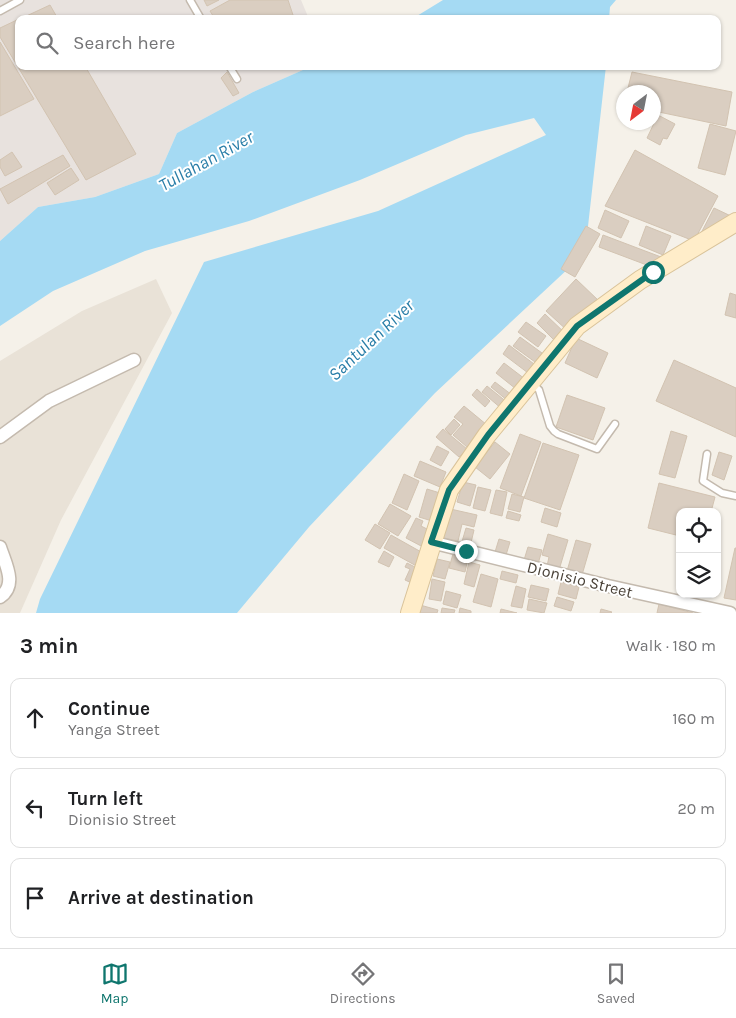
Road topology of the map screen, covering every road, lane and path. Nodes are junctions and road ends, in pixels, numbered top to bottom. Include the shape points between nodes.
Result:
1 (20, 0) edge
2 (190, 0) edge
3 (0, 11) edge
4 (199, 15) edge
5 (231, 70) edge
6 (237, 79) dead end
7 (736, 222) edge
8 (134, 360) dead end
9 (531, 382) junction
10 (615, 424) dead end
11 (0, 437) edge
12 (707, 454) dead end
13 (736, 496) edge
14 (431, 542) junction
15 (0, 546) edge
16 (0, 597) edge
17 (410, 613) edge
18 (730, 613) edge

1 - 3 lane
2 - 4 lane
5 - 6 lane
7 - 9 street via 640,280 577,326
8 - 11 street via 49,401
9 - 10 lane via 538,390 550,426 558,434 597,449
9 - 14 street via 449,490
12 - 13 lane via 703,481 722,493
14 - 17 street
14 - 18 street, Dionisio Street
15 - 16 street via 10,578 7,590

